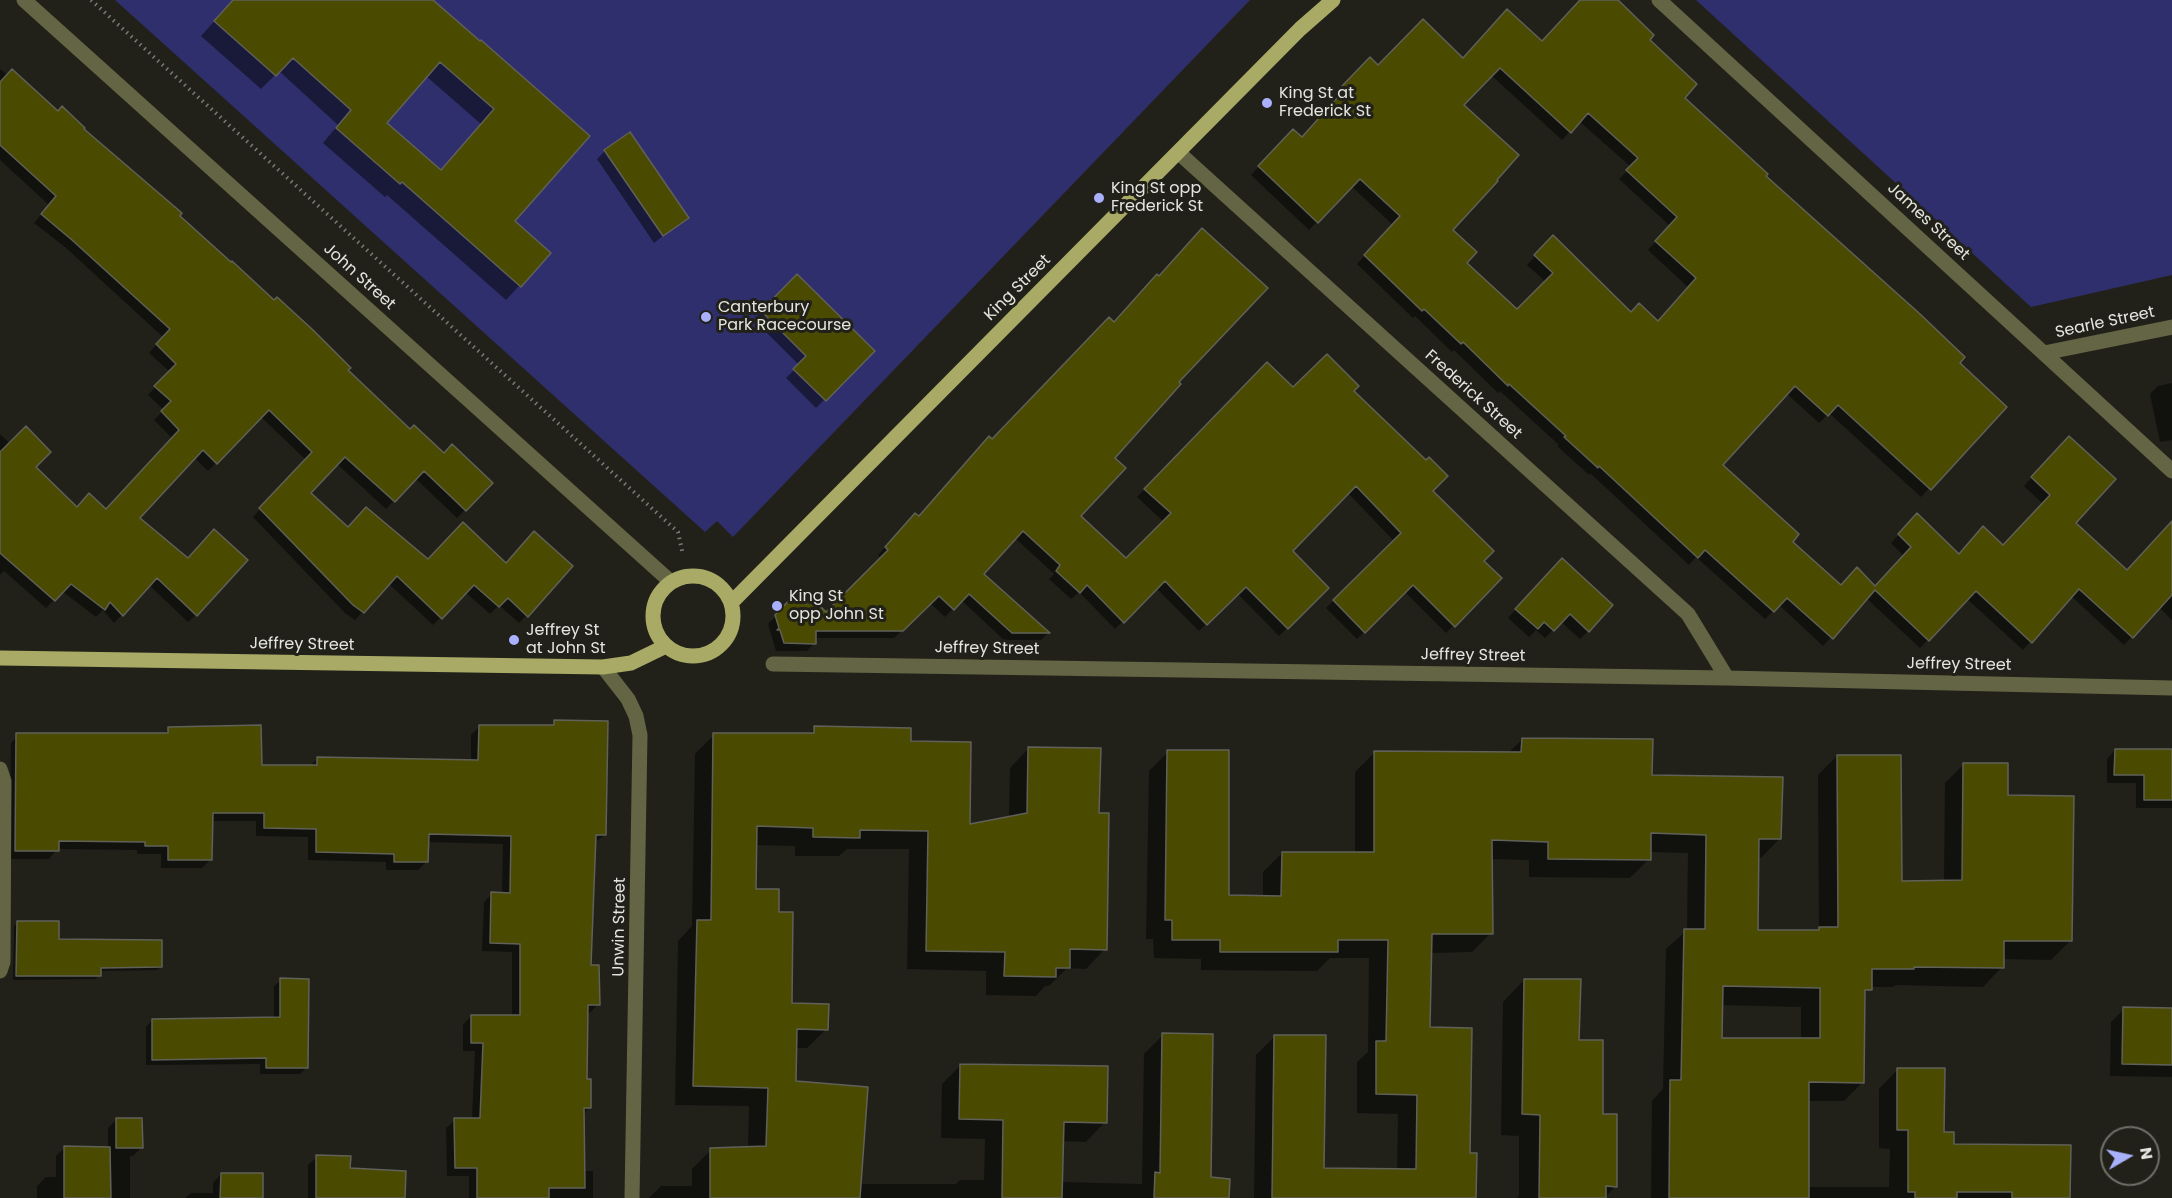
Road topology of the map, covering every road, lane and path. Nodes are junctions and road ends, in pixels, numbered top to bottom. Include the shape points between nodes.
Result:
1 (24, 0) edge
2 (91, 0) edge
3 (1333, 0) edge
4 (1659, 0) edge
5 (1179, 153) junction
6 (2172, 327) edge
7 (2044, 353) junction
8 (2172, 471) edge
9 (683, 555) dead end
10 (671, 582) junction
11 (731, 603) junction
12 (666, 646) junction
13 (0, 658) edge
14 (773, 664) dead end
15 (603, 667) junction
16 (1727, 678) junction
17 (2172, 688) edge
18 (0, 769) edge
19 (2, 967) edge
20 (632, 1198) edge

1 - 10 street, John Street
2 - 9 path via 678,532
3 - 5 main road, King Street
4 - 7 street, James Street
5 - 11 main road, King Street
5 - 16 street, Frederick Street via 1688,614
6 - 7 street, Searle Street
7 - 8 street, James Street
10 - 11 main road via 682,577 706,577 721,587
10 - 12 main road via 662,590 653,613 658,636
11 - 12 main road via 731,628 715,649 690,656
12 - 15 main road via 631,663
13 - 15 main road, Jeffrey Street
14 - 16 street, Jeffrey Street
15 - 20 street, Unwin Street via 628,699 640,735
16 - 17 street, Jeffrey Street
18 - 19 street via 4,781

